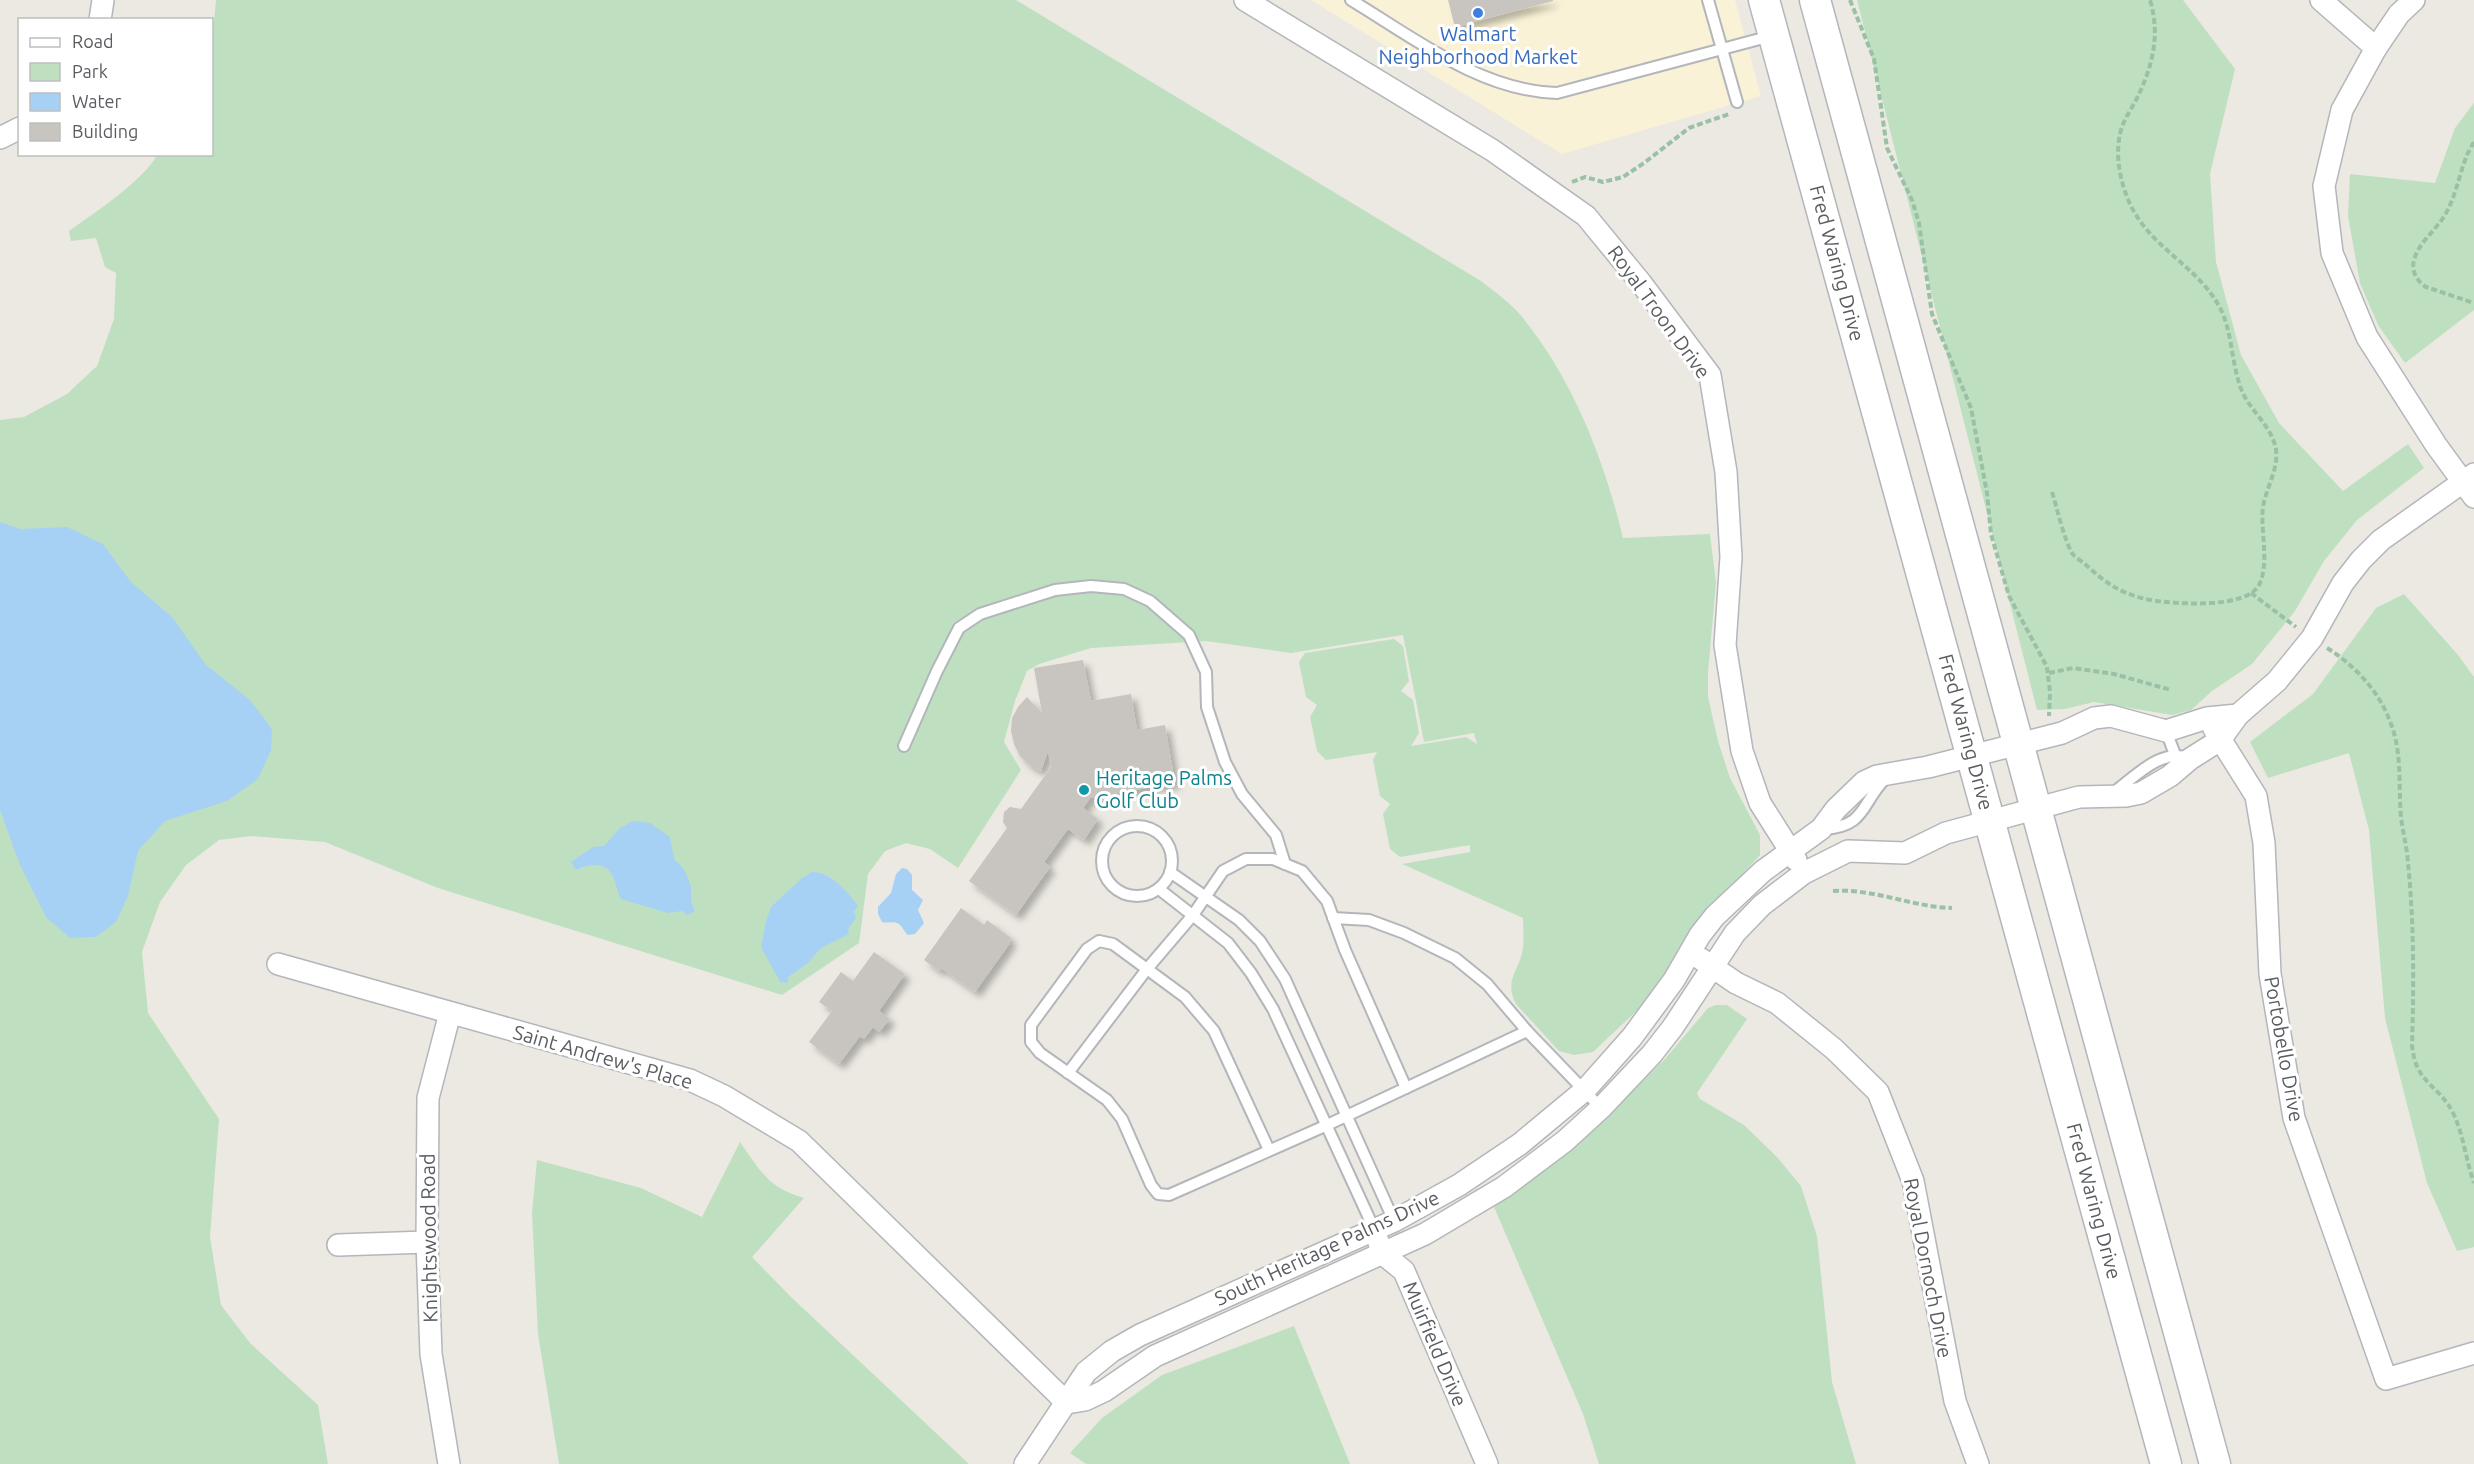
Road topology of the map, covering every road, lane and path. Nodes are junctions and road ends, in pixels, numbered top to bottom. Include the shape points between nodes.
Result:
1 (103, 0) edge
2 (1245, 0) edge
3 (1351, 0) edge
4 (1708, 0) edge
5 (1764, 0) edge
6 (1815, 0) edge
7 (1850, 0) edge
8 (2150, 0) edge
9 (2321, 0) edge
10 (2414, 0) edge
11 (100, 18) edge
12 (1774, 35) junction
13 (2376, 48) junction
14 (1721, 49) junction
15 (1737, 102) joint
16 (18, 129) edge
17 (0, 138) edge
18 (2474, 142) edge
19 (1560, 197) junction
20 (2474, 303) edge
21 (2470, 484) edge
22 (2052, 492) dead end
23 (2251, 593) junction
24 (2312, 638) junction
25 (2049, 673) junction
26 (2171, 690) dead end
27 (2238, 715) junction
28 (2049, 718) dead end
29 (2208, 718) junction
30 (2166, 731) junction
31 (2220, 740) junction
32 (2019, 744) junction
33 (904, 746) dead end
34 (1973, 756) junction
35 (2181, 761) junction
36 (2037, 809) junction
37 (1990, 821) junction
38 (1837, 834) junction
39 (1790, 850) junction
40 (1285, 864) junction
41 (1170, 872) junction
42 (1804, 873) junction
43 (1159, 889) junction
44 (1833, 891) dead end
45 (1206, 897) junction
46 (1952, 908) dead end
47 (1193, 915) junction
48 (1333, 918) junction
49 (1691, 952) junction
50 (278, 964) dead end
51 (1713, 967) junction
52 (1147, 969) junction
53 (450, 1013) junction
54 (1527, 1031) junction
55 (1068, 1073) junction
56 (1406, 1088) junction
57 (1585, 1090) junction
58 (1601, 1108) junction
59 (1346, 1116) junction
60 (1325, 1126) junction
61 (1269, 1150) junction
62 (2474, 1183) edge
63 (1394, 1221) junction
64 (1375, 1231) junction
65 (427, 1242) junction
66 (338, 1245) dead end
67 (1391, 1250) junction
68 (2474, 1353) edge
69 (1067, 1402) junction
70 (449, 1464) edge
71 (1025, 1464) edge
72 (1487, 1464) edge
73 (1977, 1464) edge
74 (2166, 1464) edge
75 (2215, 1464) edge

1 - 11 street
2 - 19 street, Royal Troon Drive via 1492,150
3 - 14 lane via 1455,63 1492,81 1531,93 1557,93
4 - 14 lane
5 - 12 main road, Fred Waring Drive
6 - 32 main road
7 - 25 path via 1874,59 1887,148 1919,222 1932,314 1971,408 1991,534 2009,596
8 - 23 path via 2155,29 2153,60 2121,132 2119,165 2123,186 2143,228 2194,276 2219,307 2240,387 2275,446 2275,464 2262,516 2261,576
9 - 13 street
10 - 13 street via 2399,14
12 - 14 lane
12 - 34 main road, Fred Waring Drive
13 - 21 street via 2342,110 2324,186 2332,253 2367,338 2436,445
14 - 15 lane
15 - 19 path via 1733,112 1689,128 1633,171 1604,182 1579,178
16 - 17 street
18 - 20 path via 2453,200 2417,252 2414,270 2426,287
19 - 39 street, Royal Troon Drive via 1586,216 1710,375 1726,472 1731,557 1725,645 1742,751 1760,803
21 - 24 street via 2381,540 2343,583
22 - 23 path via 2073,554 2111,587 2150,600 2184,604 2225,601
23 - 24 path
24 - 27 street via 2277,681
24 - 62 path via 2333,651 2373,688 2396,738 2413,937 2414,1062 2451,1109 2461,1131
25 - 26 path via 2073,668 2114,674
25 - 28 path
27 - 29 street
27 - 31 street
29 - 30 street
29 - 31 street, Portobello Drive
30 - 32 street, South Heritage Palms Drive via 2111,716 2094,718 2062,733
30 - 35 lane
31 - 35 street, South Heritage Palms Drive
31 - 68 street, Portobello Drive via 2256,796 2264,843 2270,974 2294,1118 2386,1380
32 - 34 street, South Heritage Palms Drive
32 - 36 main road
33 - 40 lane via 959,628 980,614 1055,590 1091,586 1124,589 1150,602 1189,635 1206,672 1207,707 1225,762 1242,794 1276,835
34 - 37 main road, Fred Waring Drive
34 - 38 street, South Heritage Palms Drive via 1864,782
35 - 36 street, South Heritage Palms Drive via 2141,793 2079,797
36 - 37 street, South Heritage Palms Drive
36 - 75 main road
37 - 38 street, South Heritage Palms Drive via 1946,833 1905,853
37 - 74 main road, Fred Waring Drive
38 - 39 street, South Heritage Palms Drive
38 - 42 street, South Heritage Palms Drive
39 - 42 street, Royal Troon Drive
39 - 49 street, South Heritage Palms Drive via 1726,904
40 - 45 lane via 1273,859 1246,859 1223,871
40 - 48 lane via 1302,872 1327,901
41 - 43 lane
41 - 43 lane via 1170,849 1155,830 1132,826 1121,830 1105,846 1103,868 1114,887 1135,896
41 - 45 lane
42 - 51 street, South Heritage Palms Drive via 1748,919
43 - 47 lane
44 - 46 path via 1850,890 1922,906
45 - 47 lane
45 - 59 lane via 1239,920 1260,941 1285,979
47 - 52 lane
47 - 60 lane via 1228,943 1251,973 1273,1009
48 - 54 lane via 1370,920 1455,958 1487,984
48 - 56 lane
49 - 51 street, Royal Dornoch Drive
49 - 57 street, South Heritage Palms Drive via 1656,1006
50 - 53 street, Saint Andrew's Place
51 - 58 street, South Heritage Palms Drive via 1659,1045
51 - 73 street, Royal Dornoch Drive via 1777,1003 1834,1049 1878,1092 1913,1181 1955,1401
52 - 55 lane
52 - 55 lane via 1113,944 1099,941 1087,949 1031,1025 1031,1042
52 - 61 lane via 1185,997 1214,1031
53 - 65 street, Knightswood Road via 428,1098
53 - 69 street, Saint Andrew's Place via 690,1080 799,1141
54 - 56 lane
54 - 57 lane
55 - 61 lane via 1107,1100 1122,1119 1158,1194 1169,1195
56 - 59 lane
57 - 58 lane
57 - 63 street, South Heritage Palms Drive via 1489,1166
58 - 67 street, South Heritage Palms Drive via 1504,1187
59 - 60 lane
59 - 63 lane
60 - 61 lane
60 - 64 lane
63 - 64 street, South Heritage Palms Drive
63 - 67 street
64 - 67 street
64 - 69 street, South Heritage Palms Drive via 1140,1335 1086,1372
65 - 66 street
65 - 70 street, Knightswood Road via 431,1354
67 - 69 street, South Heritage Palms Drive via 1155,1356 1085,1400
67 - 72 street, Muirfield Drive via 1404,1271
69 - 71 street, South Heritage Palms Drive

